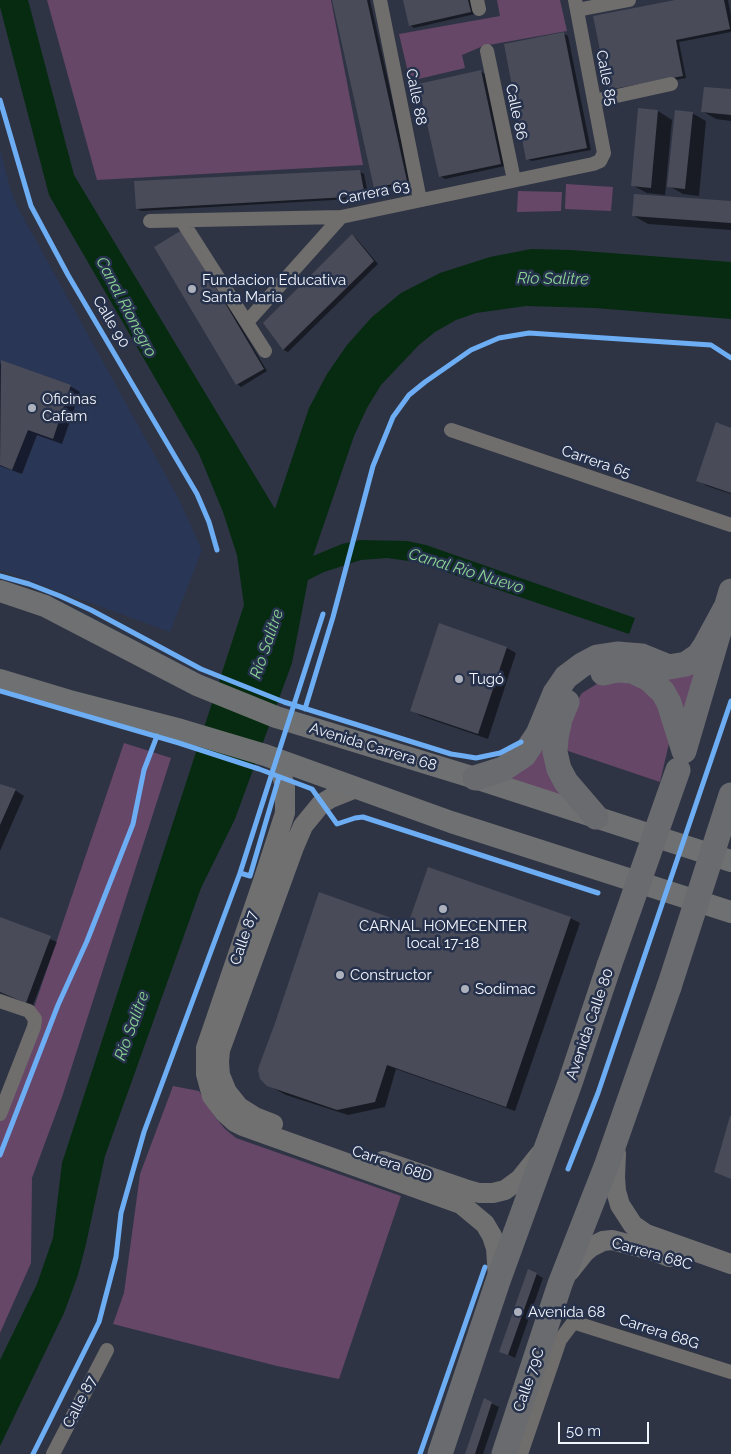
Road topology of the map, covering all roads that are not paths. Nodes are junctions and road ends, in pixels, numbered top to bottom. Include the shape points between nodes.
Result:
1 (380, 0) edge
2 (630, 0) edge
3 (576, 5) edge
4 (487, 51) dead end
5 (671, 84) dead end
6 (594, 101) junction
7 (600, 161) joint
8 (514, 180) junction
9 (420, 200) junction
10 (341, 217) junction
11 (150, 221) dead end
12 (182, 221) junction
13 (246, 322) junction
14 (265, 351) dead end
15 (451, 430) dead end
16 (731, 525) edge
17 (0, 591) edge
18 (728, 600) edge
19 (0, 680) edge
20 (271, 757) junction
21 (681, 760) junction
22 (475, 778) junction
23 (356, 788) junction
24 (731, 795) edge
25 (596, 817) junction
26 (731, 861) edge
27 (731, 912) edge
28 (0, 1001) edge
29 (227, 1092) joint
30 (224, 1112) joint
31 (0, 1114) edge
32 (617, 1133) junction
33 (548, 1142) junction
34 (664, 1249) junction
35 (731, 1264) edge
36 (731, 1278) edge
37 (498, 1281) junction
38 (560, 1284) junction
39 (576, 1323) joint
40 (107, 1350) dead end
41 (731, 1372) edge
42 (528, 1407) junction
43 (53, 1454) edge
44 (440, 1454) edge
45 (504, 1454) edge
46 (521, 1454) edge

1 - 9 street, Calle 88
2 - 3 street
3 - 6 street, Calle 85
4 - 8 street, Calle 86
5 - 6 street
6 - 7 street, Calle 85 via 604,153
7 - 8 street, Carrera 63
8 - 9 street, Carrera 63
9 - 10 street, Carrera 63
10 - 12 street, Carrera 63
10 - 13 street
11 - 12 street, Carrera 63
12 - 13 street
13 - 14 street
15 - 16 street, Carrera 65
17 - 22 main road, Avenida Carrera 68 via 45,606 197,685 276,717
18 - 21 highway, Avenida Calle 80
18 - 22 highway via 706,646 686,664 669,667 642,656 617,654 597,657 582,665 566,677 555,693 538,734 524,755 503,769
19 - 20 main road
20 - 23 main road
20 - 30 street, Calle 87 via 285,787 285,813 206,1048 208,1086
21 - 25 highway via 669,703 649,679 632,671 616,670 591,677 567,701 560,719 555,752 566,782
21 - 33 highway, Avenida Calle 80, bridge
22 - 25 main road, Avenida Carrera 68
23 - 27 main road
23 - 29 street, Calle 87 via 321,804 303,826 294,847 220,1050 220,1075
24 - 32 highway, bridge via 669,987
25 - 26 main road, Avenida Carrera 68
28 - 31 street via 29,1011 35,1019
29 - 33 street, Carrera 68D via 239,1107 266,1122 479,1193 506,1190 533,1165
30 - 37 street, Carrera 68D via 243,1126 460,1204 485,1224 492,1236
32 - 34 street, Carrera 68C via 615,1177 620,1205 628,1219
32 - 38 highway
33 - 37 highway, Avenida Calle 80
34 - 35 street, Carrera 68C
34 - 36 street, Carrera 68C
34 - 38 street, Carrera 68C via 603,1241 585,1252
37 - 44 highway, Avenida Calle 80
38 - 42 highway
39 - 41 street, Carrera 68G
39 - 42 street, Calle 79C via 560,1340
40 - 43 street, Calle 87
42 - 45 highway
42 - 46 street, Calle 79C

